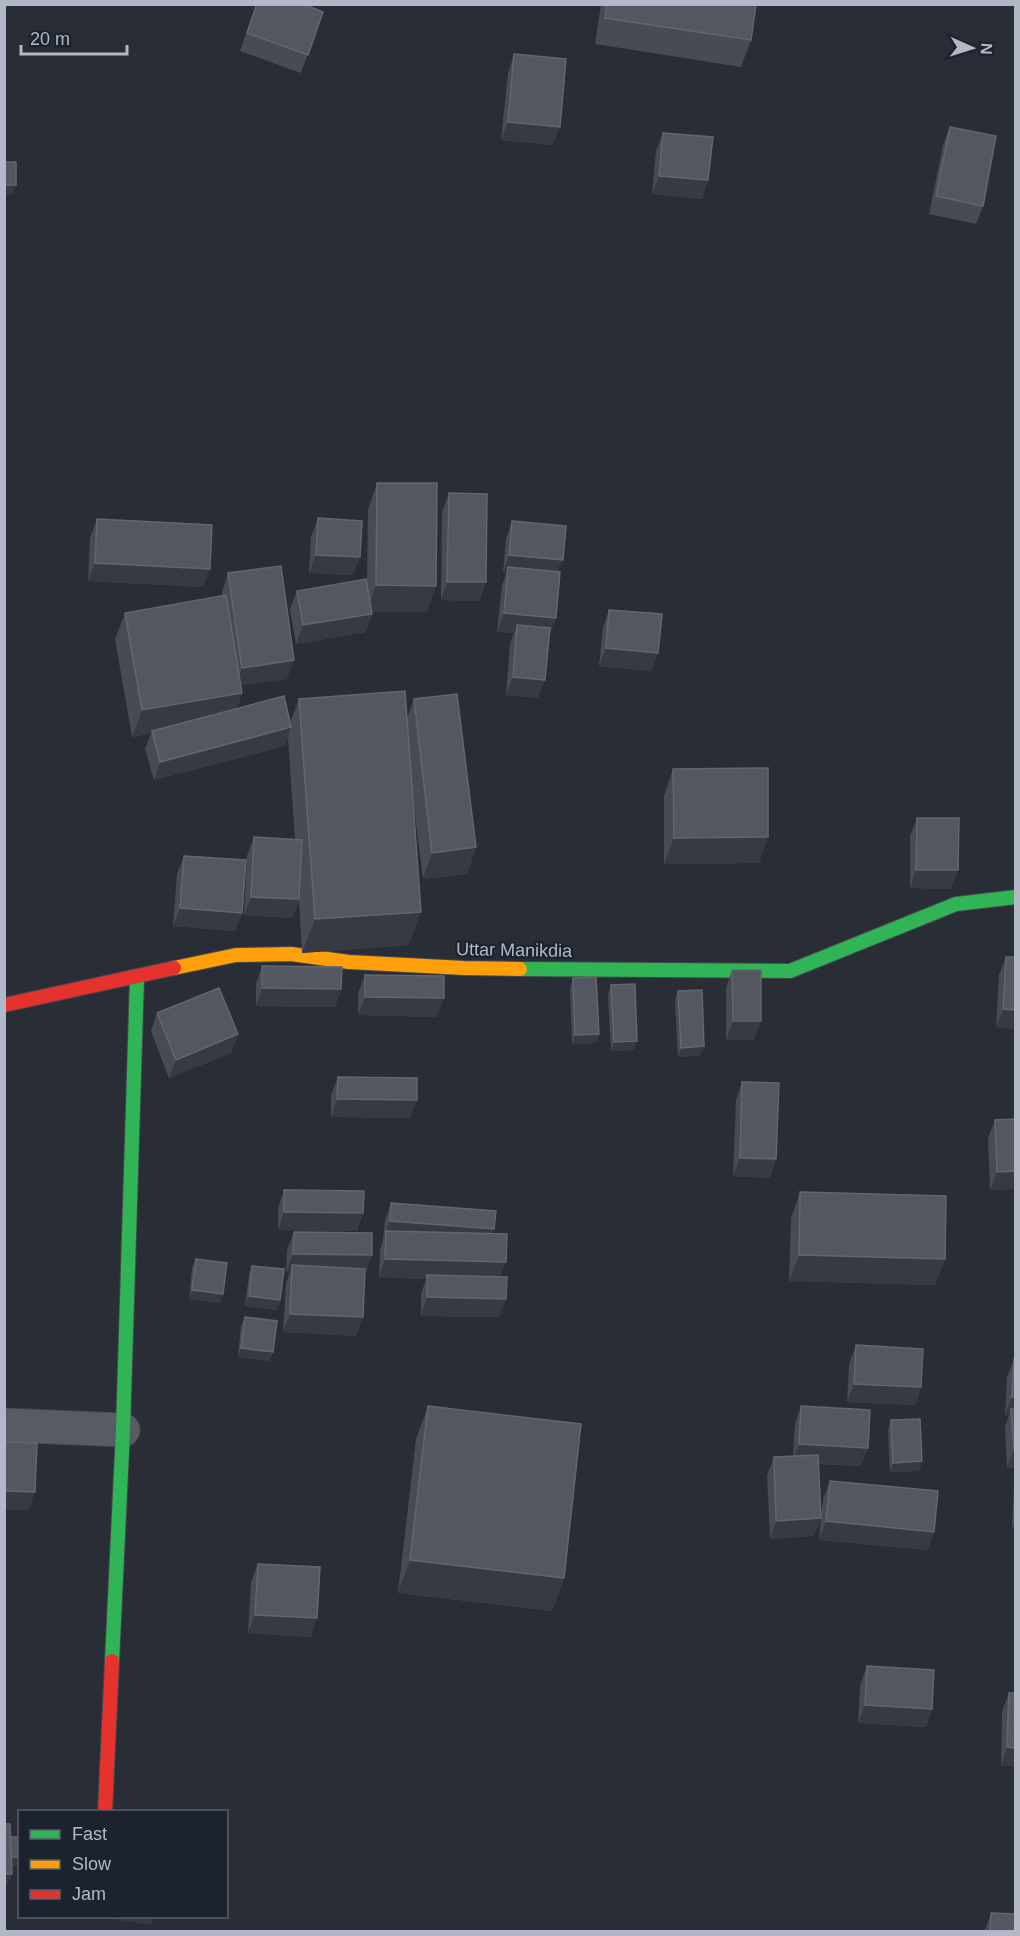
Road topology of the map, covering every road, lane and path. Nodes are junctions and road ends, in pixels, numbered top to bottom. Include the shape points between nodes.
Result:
1 (1016, 897) edge
2 (137, 977) junction
3 (4, 1005) edge
4 (4, 1425) edge
5 (123, 1430) junction
6 (105, 1810) edge

1 - 2 main road, Uttar Manikdia via 956,904 790,971 464,968 269,954 236,955
2 - 3 main road, Uttar Manikdia
2 - 5 main road
4 - 5 street
5 - 6 main road

